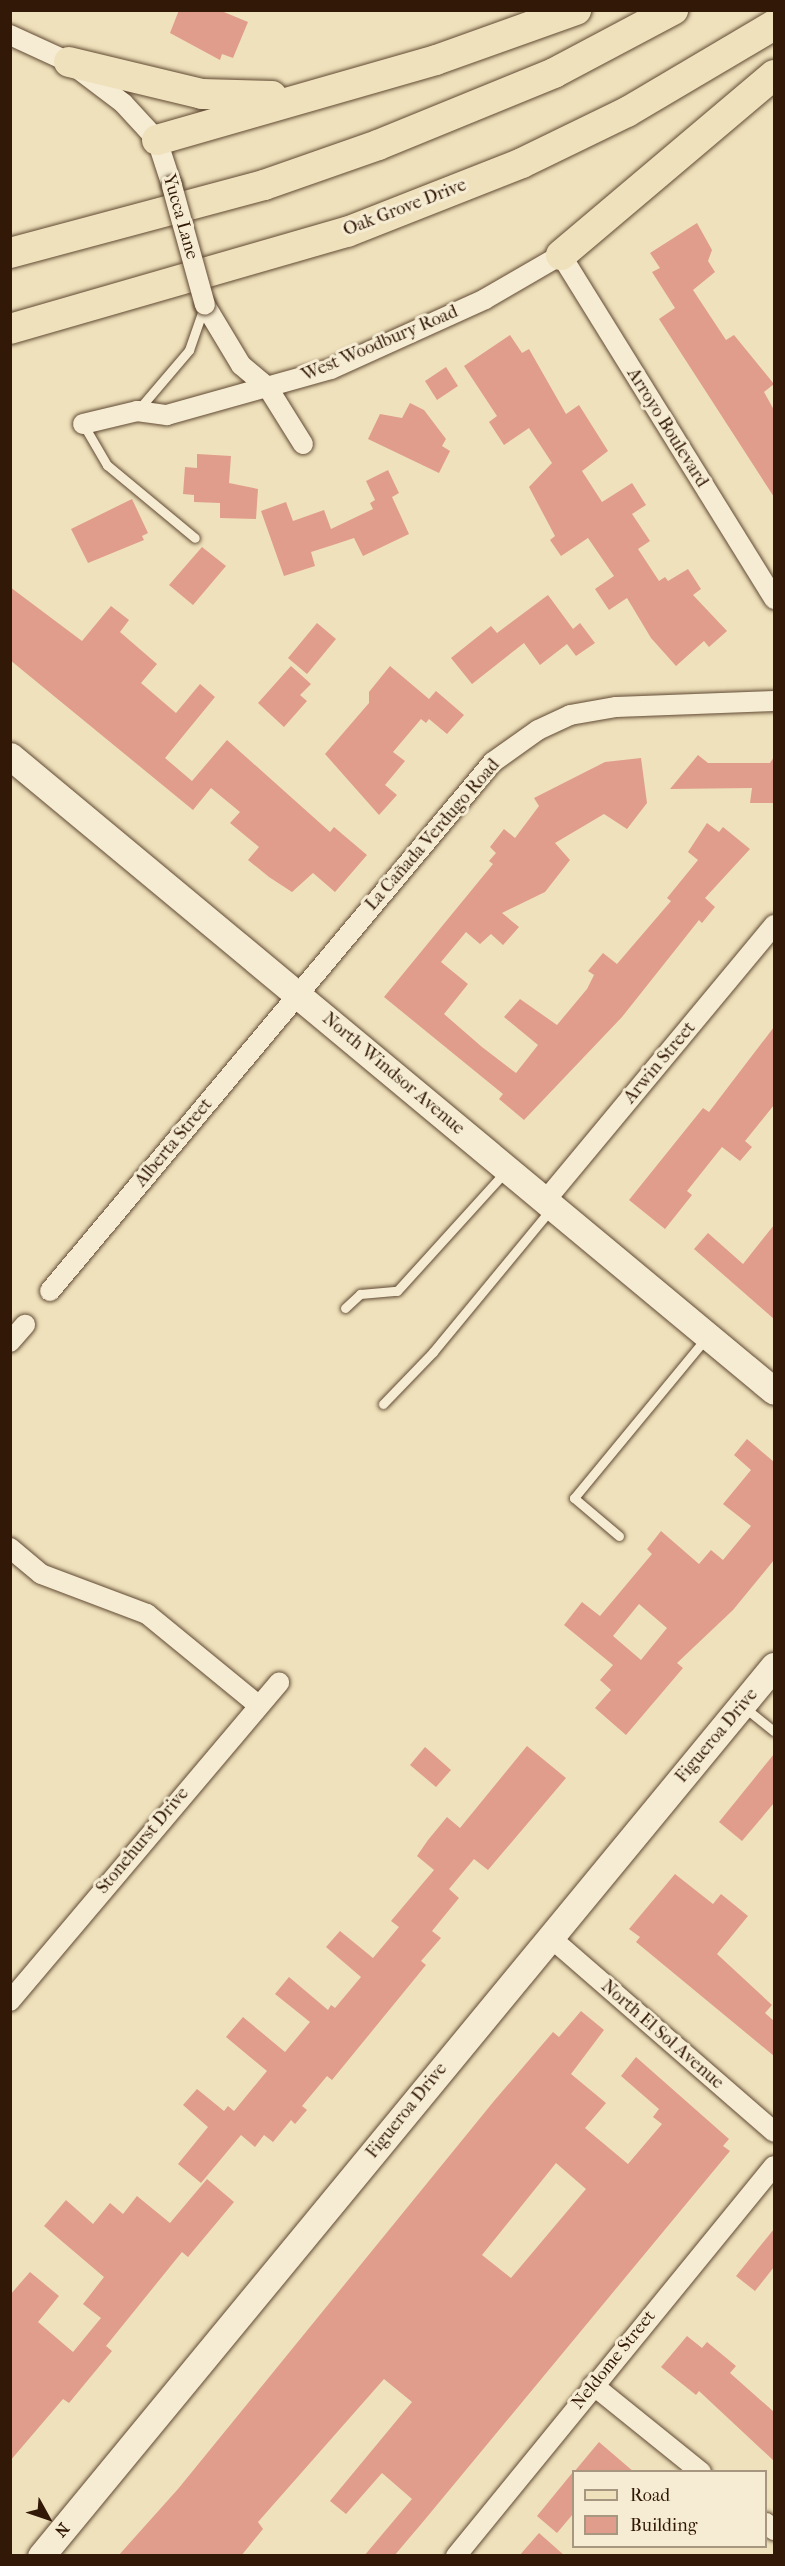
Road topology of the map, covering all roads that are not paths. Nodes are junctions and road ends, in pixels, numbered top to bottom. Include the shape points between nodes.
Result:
1 (576, 10) edge
2 (673, 10) edge
3 (774, 25) edge
4 (10, 35) edge
5 (69, 62) junction
6 (774, 75) edge
7 (296, 97) junction
8 (157, 140) junction
9 (10, 253) edge
10 (561, 255) junction
11 (205, 305) junction
12 (10, 329) edge
13 (268, 388) junction
14 (137, 411) junction
15 (83, 424) joint
16 (303, 444) dead end
17 (195, 538) dead end
18 (774, 599) edge
19 (774, 701) edge
20 (10, 756) edge
21 (774, 925) edge
22 (297, 994) junction
23 (507, 1170) junction
24 (549, 1204) junction
25 (50, 1291) dead end
26 (345, 1308) dead end
27 (25, 1325) dead end
28 (708, 1336) junction
29 (10, 1342) edge
30 (774, 1391) edge
31 (383, 1404) dead end
32 (619, 1536) dead end
33 (10, 1548) edge
34 (774, 1666) edge
35 (279, 1683) dead end
36 (257, 1704) junction
37 (742, 1706) junction
38 (774, 1731) edge
39 (550, 1937) junction
40 (10, 2001) edge
41 (774, 2132) edge
42 (774, 2166) edge
43 (593, 2385) junction
44 (699, 2470) edge
45 (41, 2556) edge
46 (456, 2556) edge

1 - 7 main road via 436,60
2 - 9 main road via 554,73 378,145 264,185
3 - 12 main road, Oak Grove Drive via 627,112 522,163 347,232
4 - 5 street, Yucca Lane
5 - 7 main road via 202,94
5 - 8 street, Yucca Lane via 123,103
6 - 10 main road
7 - 8 main road
8 - 11 street, Yucca Lane, bridge
10 - 13 street, West Woodbury Road via 424,328 331,369
10 - 18 street, Arroyo Boulevard
11 - 13 street, Yucca Lane via 241,365
11 - 14 lane via 189,350
13 - 14 street, West Woodbury Road via 167,415
13 - 16 street, Yucca Lane
14 - 15 street, West Woodbury Road
15 - 17 lane via 107,465
19 - 22 street, La Cañada Verdugo Road via 616,707 570,715 538,730 493,762
20 - 22 street, North Windsor Avenue
21 - 24 street, Arwin Street
22 - 23 street, North Windsor Avenue
22 - 25 street, Alberta Street
23 - 24 street, North Windsor Avenue
23 - 26 lane via 397,1291 360,1294
24 - 28 street, North Windsor Avenue
24 - 31 lane via 433,1352
27 - 29 street
28 - 30 street, North Windsor Avenue
28 - 32 lane via 574,1498
33 - 36 street via 41,1574 147,1614
34 - 37 street, Figueroa Drive
35 - 36 street, Stonehurst Drive
36 - 40 street, Stonehurst Drive
37 - 38 lane
37 - 39 street, Figueroa Drive
39 - 41 street, North El Sol Avenue
39 - 45 street, Figueroa Drive
42 - 43 street, Neldome Street
43 - 44 street
43 - 46 street, Neldome Street

